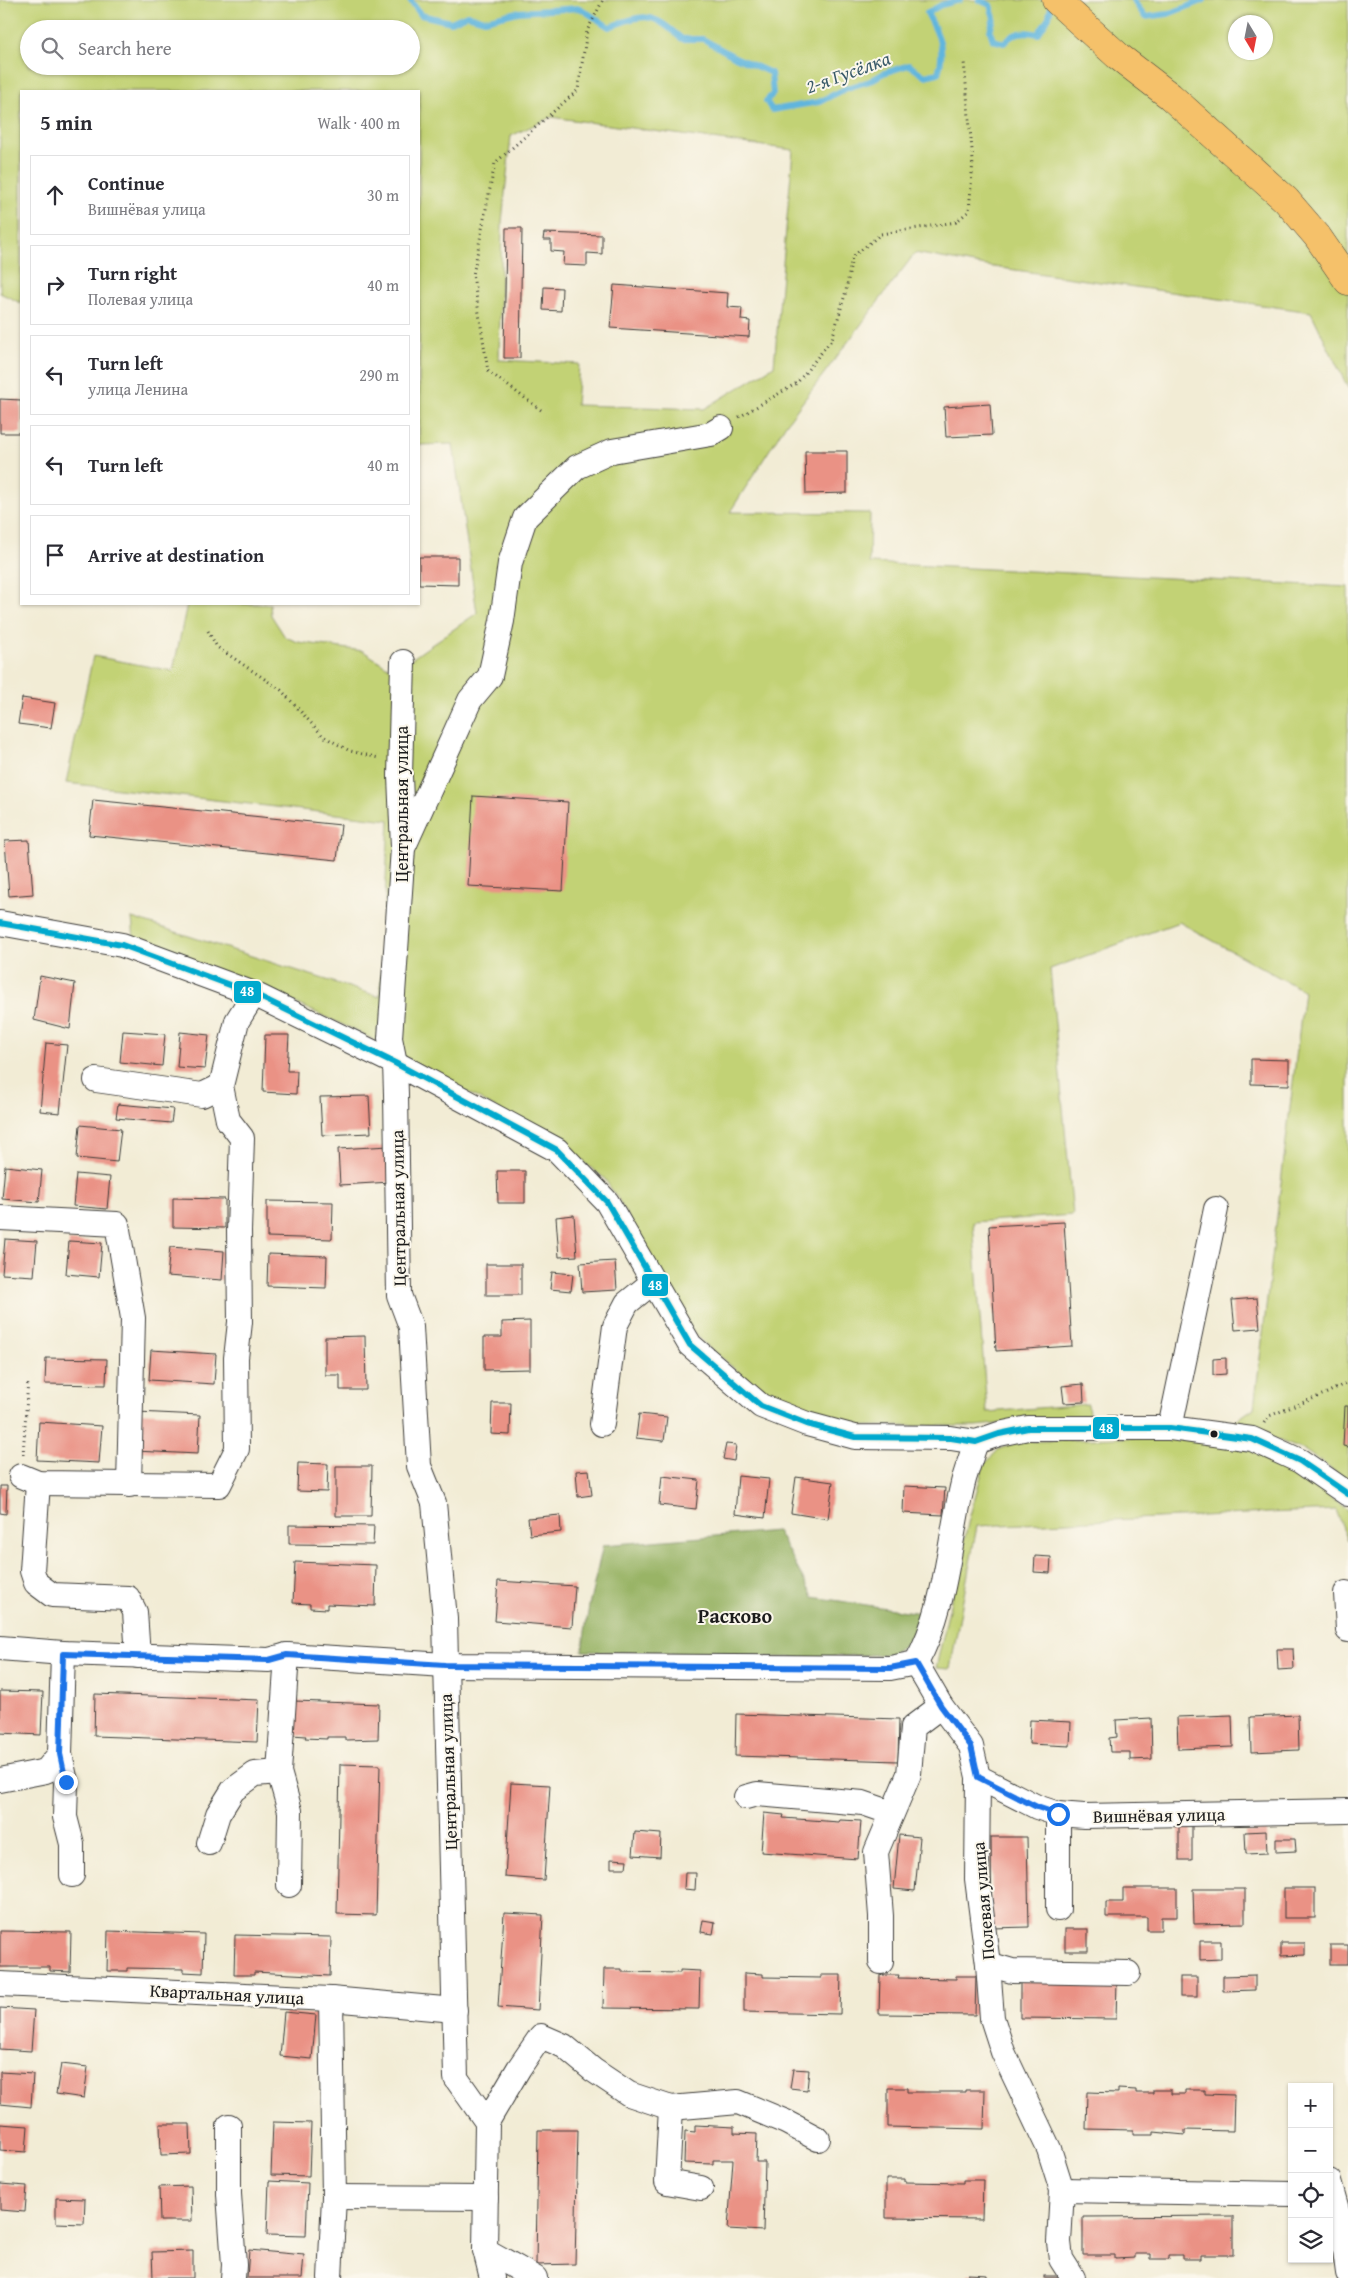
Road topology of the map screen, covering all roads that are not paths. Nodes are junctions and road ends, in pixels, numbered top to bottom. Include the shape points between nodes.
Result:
1 (1056, 0) edge
2 (1348, 281) edge
3 (722, 428) road end
4 (403, 662) dead end
5 (403, 848) junction
6 (0, 923) edge
7 (254, 994) junction
8 (395, 1063) junction
9 (96, 1080) dead end
10 (221, 1086) junction
11 (1216, 1209) dead end
12 (0, 1218) edge
13 (653, 1282) junction
14 (602, 1424) dead end
15 (1170, 1428) junction
16 (976, 1442) junction
17 (128, 1485) junction
18 (1348, 1494) edge
19 (1346, 1593) dead end
20 (1348, 1630) edge
21 (0, 1648) edge
22 (63, 1654) junction
23 (287, 1655) junction
24 (138, 1656) junction
25 (916, 1663) junction
26 (445, 1665) junction
27 (941, 1706) junction
28 (60, 1754) junction
29 (279, 1772) junction
30 (978, 1777) junction
31 (0, 1780) edge
32 (746, 1797) dead end
33 (1348, 1811) edge
34 (892, 1813) junction
35 (1058, 1814) junction
36 (209, 1843) dead end
37 (72, 1875) dead end
38 (289, 1885) dead end
39 (1058, 1909) dead end
40 (881, 1962) dead end
41 (988, 1964) junction
42 (1128, 1973) dead end
43 (0, 1984) edge
44 (331, 1999) junction
45 (455, 2010) junction
46 (671, 2108) junction
47 (487, 2122) junction
48 (229, 2126) dead end
49 (818, 2139) dead end
50 (701, 2188) dead end
51 (1062, 2190) junction
52 (1335, 2193) edge
53 (1288, 2194) edge
54 (334, 2197) junction
55 (486, 2198) junction
56 (485, 2250) junction
57 (1348, 2273) edge
58 (233, 2278) edge
59 (330, 2278) edge
60 (492, 2278) edge
61 (535, 2278) edge
62 (1073, 2278) edge

1 - 2 main road via 1286,200 1317,236
3 - 5 street via 711,434 603,455 577,467 525,518 510,563 490,676 470,700
4 - 5 street, Центральная улица via 400,776
5 - 8 street, Центральная улица via 390,1038
6 - 7 street via 122,945
7 - 8 street
7 - 10 street via 238,1021
8 - 13 street via 557,1150 608,1202
8 - 26 street, Центральная улица via 399,1295 410,1327 419,1466 434,1503 445,1619
9 - 10 street via 202,1095
10 - 17 street via 228,1120 242,1138 237,1449 219,1485
11 - 15 street
12 - 17 street via 117,1224 133,1318
13 - 14 street via 627,1303 615,1326
13 - 16 street via 690,1346 761,1406 807,1424 855,1437 951,1438
15 - 16 street via 1028,1428
15 - 18 street via 1252,1439 1300,1461
16 - 25 street via 964,1478 937,1618
17 - 24 street via 30,1479 32,1571 36,1583 52,1595 128,1598 135,1612
19 - 20 street
21 - 22 street
22 - 24 street
22 - 28 street
23 - 24 street via 269,1660
23 - 26 street
23 - 29 street
25 - 26 street via 890,1668
25 - 27 street, Полевая улица
26 - 45 street, Центральная улица
27 - 30 street, Полевая улица via 971,1746
27 - 34 street via 913,1727 909,1774
28 - 31 street via 46,1771
28 - 37 street via 66,1782 65,1817 72,1844
29 - 36 street via 255,1774 233,1790 218,1814
29 - 38 street via 290,1811
30 - 35 street, Вишнёвая улица
30 - 41 street, Полевая улица via 977,1878
32 - 34 street via 757,1794 863,1803
33 - 35 street, Вишнёвая улица
34 - 40 street via 876,1852
35 - 39 street
41 - 42 street via 1012,1971
41 - 51 street, Полевая улица via 992,2018 997,2035 1049,2149
43 - 44 street, Квартальная улица
44 - 45 street, Квартальная улица
44 - 54 street
45 - 47 street, Центральная улица via 456,2078
46 - 47 street via 629,2094 564,2046 541,2036
46 - 49 street via 738,2102
46 - 50 street via 667,2182
47 - 55 street
48 - 58 street
51 - 53 street
51 - 62 street, Полевая улица via 1059,2242 1062,2259
52 - 57 street
54 - 55 street
54 - 59 street
55 - 56 street
56 - 60 street
56 - 61 street

